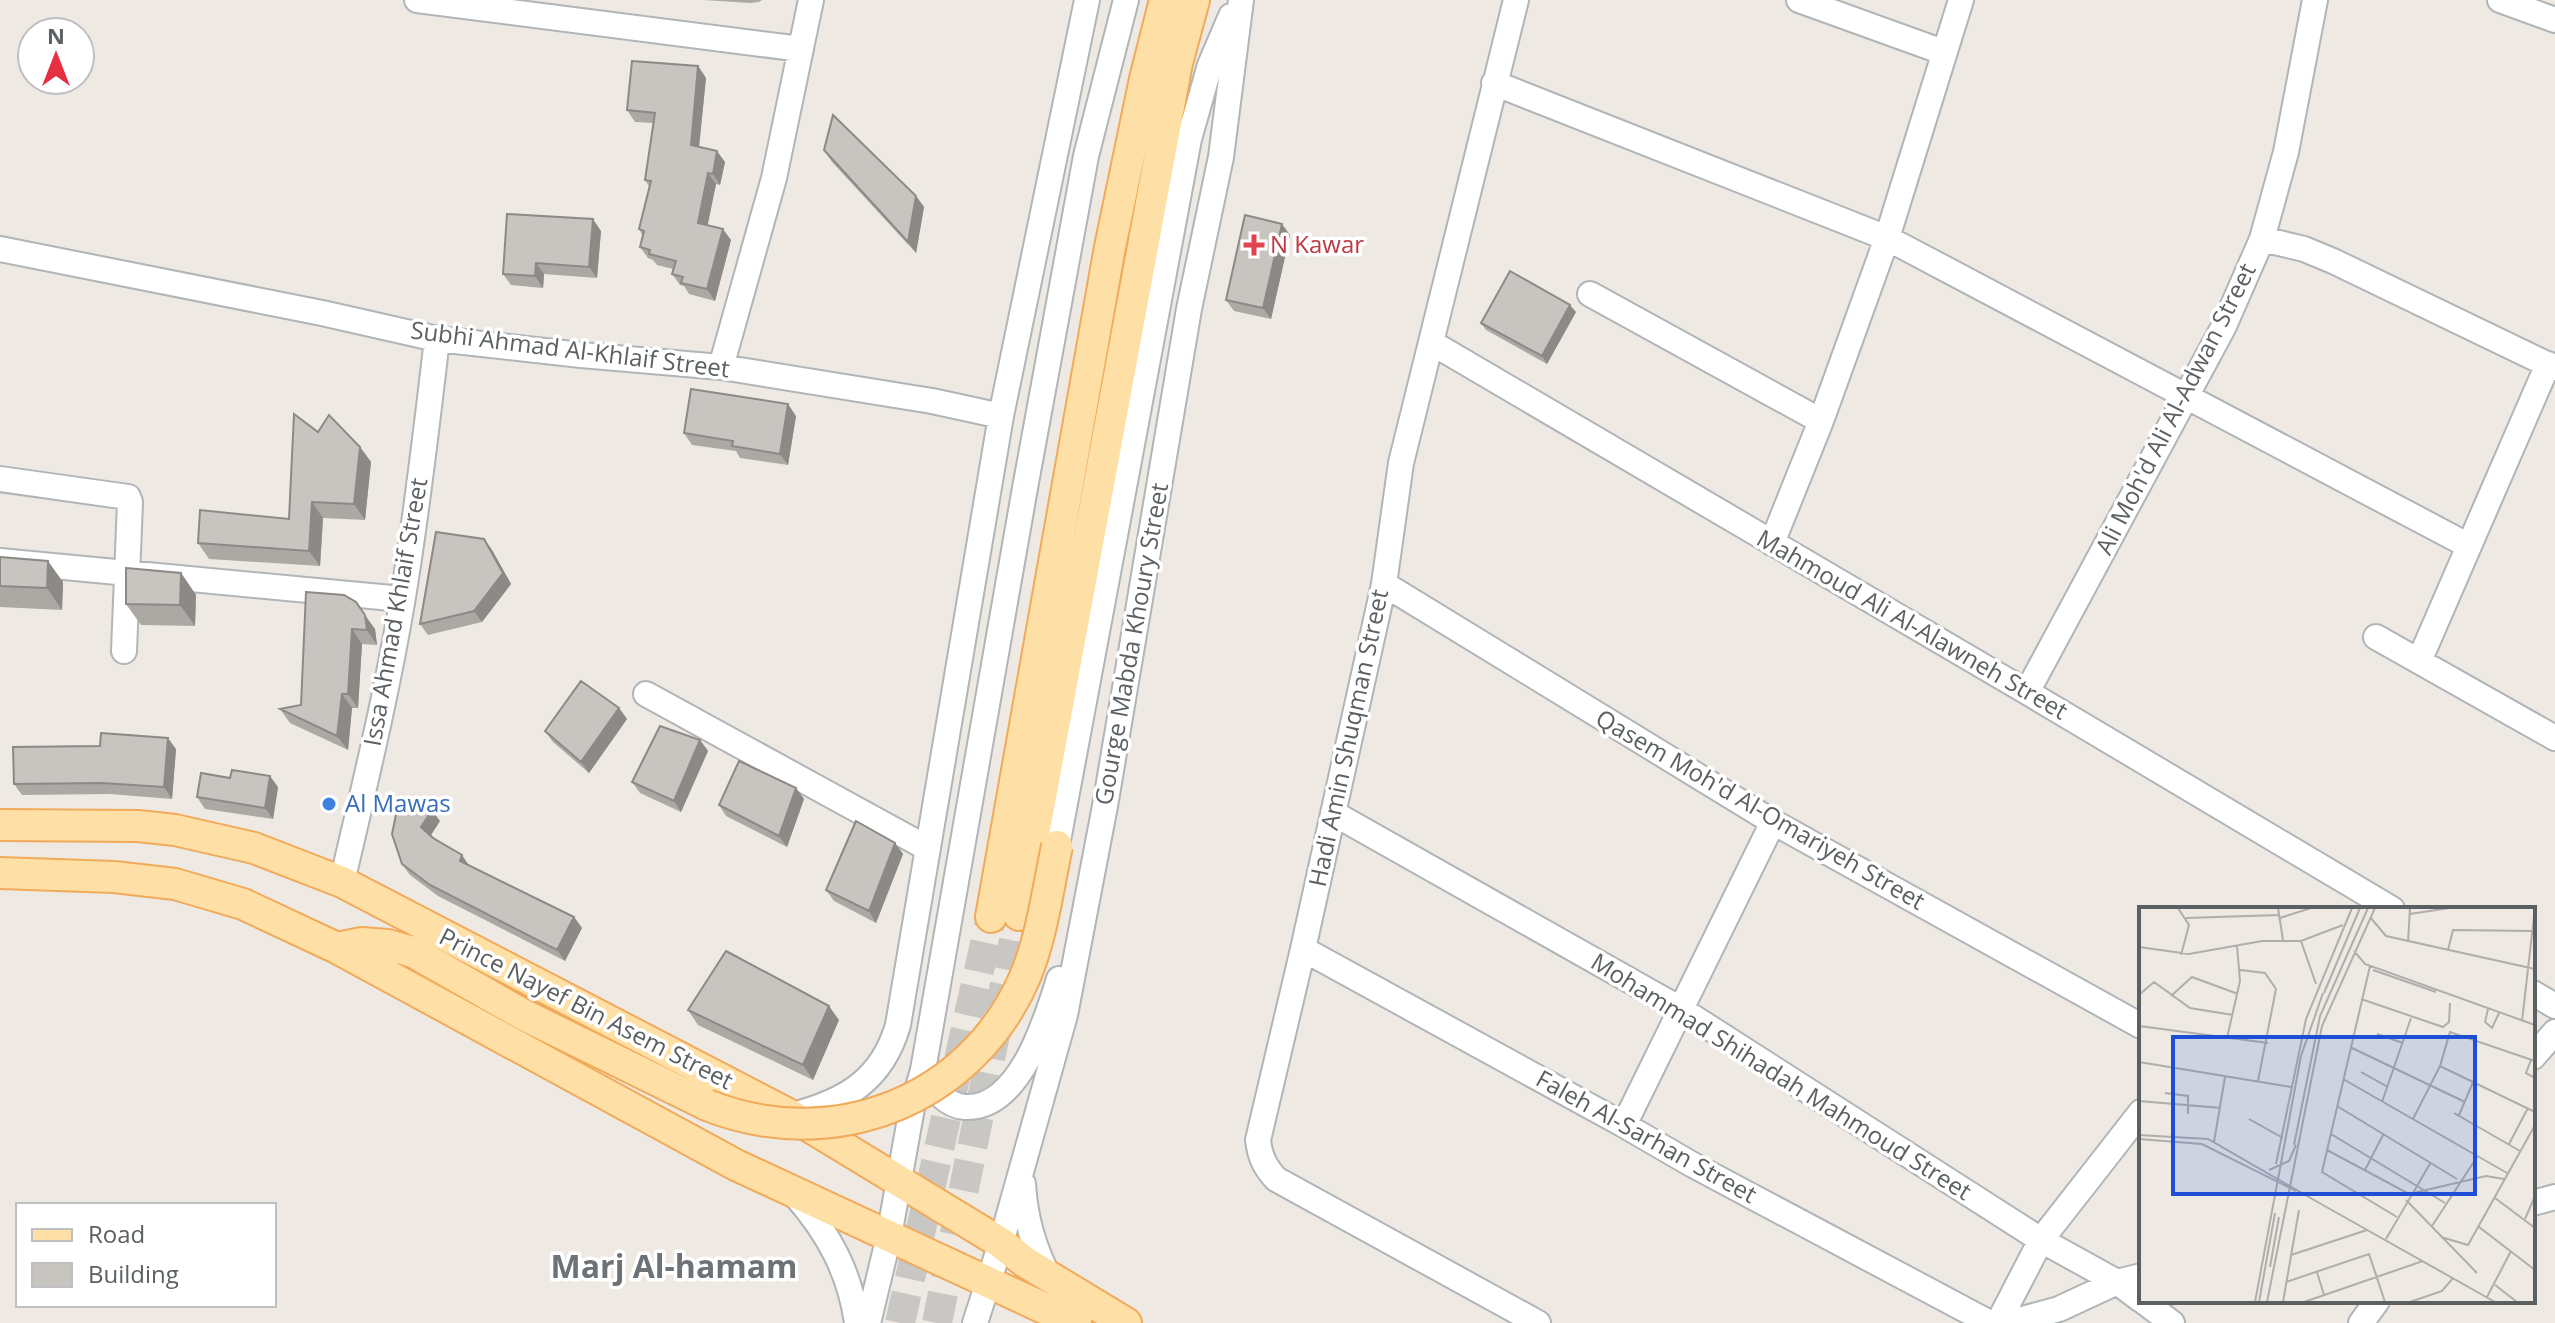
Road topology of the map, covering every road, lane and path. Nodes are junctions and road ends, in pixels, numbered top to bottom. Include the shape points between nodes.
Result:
1 (417, 0) edge
2 (811, 0) edge
3 (1087, 0) edge
4 (1126, 0) edge
5 (1165, 0) edge
6 (1194, 0) edge
7 (1240, 0) edge
8 (1516, 0) edge
9 (1799, 0) edge
10 (1961, 0) edge
11 (2315, 0) edge
12 (2500, 0) edge
13 (457, 3) edge
14 (2555, 20) edge
15 (801, 49) junction
16 (1943, 52) junction
17 (1494, 83) junction
18 (1069, 85) junction
19 (1887, 238) junction
20 (2262, 239) junction
21 (0, 249) edge
22 (1590, 294) dead end
23 (1059, 306) junction
24 (437, 339) junction
25 (1432, 343) junction
26 (2552, 366) edge
27 (721, 367) junction
28 (2185, 398) junction
29 (1001, 416) junction
30 (1821, 421) junction
31 (0, 479) edge
32 (1772, 543) junction
33 (2469, 546) junction
34 (0, 561) edge
35 (126, 571) junction
36 (1384, 584) junction
37 (402, 599) junction
38 (2376, 637) dead end
39 (124, 651) dead end
40 (2420, 659) junction
41 (2027, 692) junction
42 (646, 694) dead end
43 (2555, 738) edge
44 (1105, 806) junction
45 (1333, 813) junction
46 (1773, 822) junction
47 (0, 825) edge
48 (1057, 846) joint
49 (927, 848) junction
50 (0, 873) edge
51 (342, 882) junction
52 (2389, 907) edge
53 (337, 948) junction
54 (1303, 949) junction
55 (2535, 994) edge
56 (2555, 1006) edge
57 (1682, 1010) junction
58 (2139, 1025) edge
59 (2555, 1032) edge
60 (2535, 1055) edge
61 (923, 1070) junction
62 (2139, 1115) edge
63 (792, 1116) junction
64 (1624, 1125) junction
65 (1023, 1164) junction
66 (899, 1181) junction
67 (795, 1194) junction
68 (2555, 1197) edge
69 (2535, 1202) edge
70 (889, 1236) junction
71 (2041, 1240) junction
72 (1001, 1243) junction
73 (2139, 1276) edge
74 (1049, 1277) junction
75 (988, 1280) junction
76 (2117, 1282) junction
77 (2139, 1298) edge
78 (2146, 1303) edge
79 (2376, 1303) edge
80 (857, 1323) edge
81 (868, 1323) edge
82 (975, 1323) edge
83 (1076, 1323) edge
84 (1126, 1323) edge
85 (1538, 1323) edge
86 (1990, 1323) edge
87 (1998, 1323) edge
88 (2008, 1323) edge
89 (2172, 1323) edge
90 (2361, 1323) edge

1 - 13 street
2 - 15 street
3 - 18 street
4 - 23 street via 1086,156
5 - 6 main road via 1110,247 1005,916
7 - 44 street, Gourge Mabda Khoury Street via 1221,157 1189,309
7 - 48 street via 1210,65 1189,139
8 - 17 street, Hadi Amin Shuqman Street
9 - 16 street
10 - 16 street
11 - 20 street via 2286,152
12 - 14 street
13 - 15 street
15 - 27 street via 774,178
16 - 19 street
17 - 19 street
17 - 25 street, Hadi Amin Shuqman Street
18 - 23 street via 1052,264
18 - 29 street
19 - 28 street
19 - 30 street
20 - 26 street, Ali Moh'd Ali Al-Adwan Street via 2333,261
20 - 28 street, Ali Moh'd Ali Al-Adwan Street
21 - 24 street, Subhi Ahmad Al-Khlaif Street
22 - 30 street
23 - 61 street
24 - 27 street, Subhi Ahmad Al-Khlaif Street
24 - 37 street, Issa Ahmad Khlaif Street
25 - 32 street, Mahmoud Ali Al-Alawneh Street
25 - 36 street, Hadi Amin Shuqman Street via 1401,463
26 - 33 street
27 - 29 street, Subhi Ahmad Al-Khlaif Street
28 - 33 street
28 - 41 street, Ali Moh'd Ali Al-Adwan Street
29 - 49 street
30 - 32 street
31 - 35 street via 128,497
32 - 41 street, Mahmoud Ali Al-Alawneh Street
33 - 40 street
34 - 35 street
35 - 37 street
35 - 39 street
36 - 45 street, Hadi Amin Shuqman Street
36 - 46 street, Qasem Moh'd Al-Omariyeh Street
37 - 51 street, Issa Ahmad Khlaif Street
38 - 40 street
40 - 43 street
41 - 52 street, Mahmoud Ali Al-Alawneh Street
42 - 49 street
44 - 61 street via 1051,1004 1007,1091 981,1106 961,1107 936,1091
44 - 65 street, Gourge Mabda Khoury Street via 1065,1015
45 - 54 street, Hadi Amin Shuqman Street
45 - 57 street, Mohammad Shihadah Mahmoud Street
46 - 57 street
46 - 58 street, Qasem Moh'd Al-Omariyeh Street
47 - 51 main road, Prince Nayef Bin Asem Street via 175,830 254,848
48 - 53 main road, bridge via 1025,976 999,1026 954,1070 896,1106 833,1122 788,1125 736,1116 524,1015 413,952 362,943
49 - 63 street via 892,1046 850,1094
50 - 53 main road via 175,884 243,904
51 - 63 main road, Prince Nayef Bin Asem Street
53 - 67 main road
54 - 64 street, Faleh Al-Sarhan Street
54 - 85 street, Hadi Amin Shuqman Street via 1259,1126 1266,1168 1276,1179
55 - 56 street
57 - 64 street
57 - 71 street, Mohammad Shihadah Mahmoud Street
59 - 60 street
61 - 66 street
62 - 71 street
63 - 66 main road, Prince Nayef Bin Asem Street
64 - 86 street, Faleh Al-Sarhan Street
65 - 72 street, Gourge Mabda Khoury Street
65 - 74 street via 1027,1219
66 - 70 street
66 - 72 main road, Prince Nayef Bin Asem Street
67 - 70 main road
67 - 80 street via 832,1244
68 - 69 street
70 - 75 main road
70 - 81 street
71 - 76 street, Mohammad Shihadah Mahmoud Street
71 - 87 street
72 - 74 main road, Prince Nayef Bin Asem Street
72 - 75 street, Gourge Mabda Khoury Street
73 - 76 street
74 - 84 main road, Prince Nayef Bin Asem Street
75 - 82 street, Gourge Mabda Khoury Street
75 - 83 main road
76 - 77 street, Mohammad Shihadah Mahmoud Street
76 - 88 street via 2059,1309
78 - 89 street, Mohammad Shihadah Mahmoud Street
79 - 90 street

